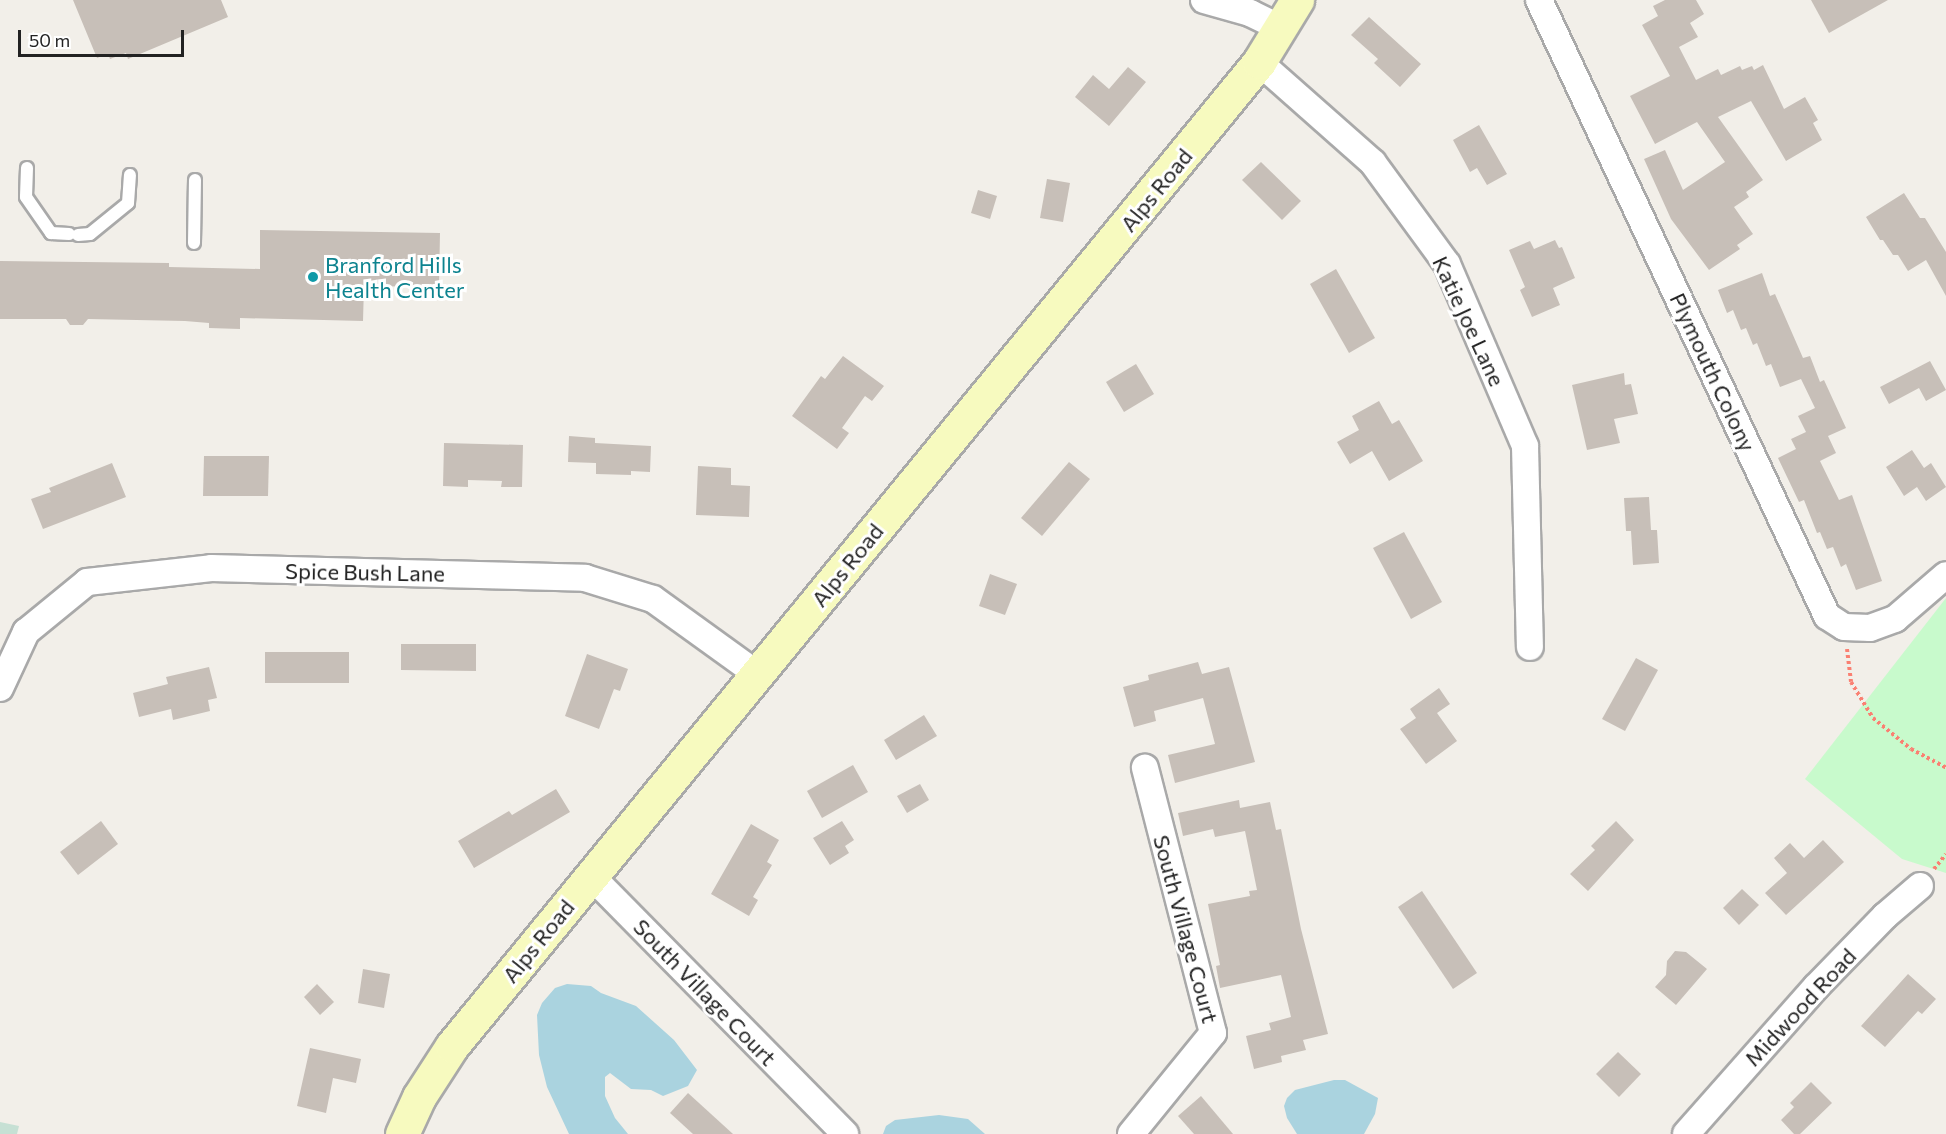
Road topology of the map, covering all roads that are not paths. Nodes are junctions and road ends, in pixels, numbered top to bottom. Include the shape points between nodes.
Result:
1 (1204, 0) edge
2 (1539, 0) edge
3 (1289, 14) edge
4 (1259, 62) junction
5 (27, 168) dead end
6 (129, 174) dead end
7 (195, 180) dead end
8 (194, 243) dead end
9 (1946, 575) edge
10 (1530, 646) dead end
11 (757, 674) junction
12 (0, 688) edge
13 (1145, 768) dead end
14 (591, 876) junction
15 (1920, 886) dead end
16 (402, 1134) edge
17 (845, 1134) edge
18 (1131, 1134) edge
19 (1686, 1134) edge

1 - 3 street via 1250,13
2 - 9 street, Plymouth Colony via 1827,616 1844,627 1870,628 1895,619
3 - 4 street, Alps Road
4 - 10 street, Katie Joe Lane via 1372,163 1448,264 1526,447
4 - 11 street, Alps Road
5 - 6 lane via 26,197 51,233 90,234 128,203
7 - 8 lane
11 - 12 street, Spice Bush Lane via 653,599 585,578 211,568 87,582 26,632
11 - 14 street, Alps Road
13 - 18 street, South Village Court via 1213,1033
14 - 16 street, Alps Road via 452,1046 419,1097
14 - 17 street, South Village Court
15 - 19 street, Midwood Road via 1816,987

